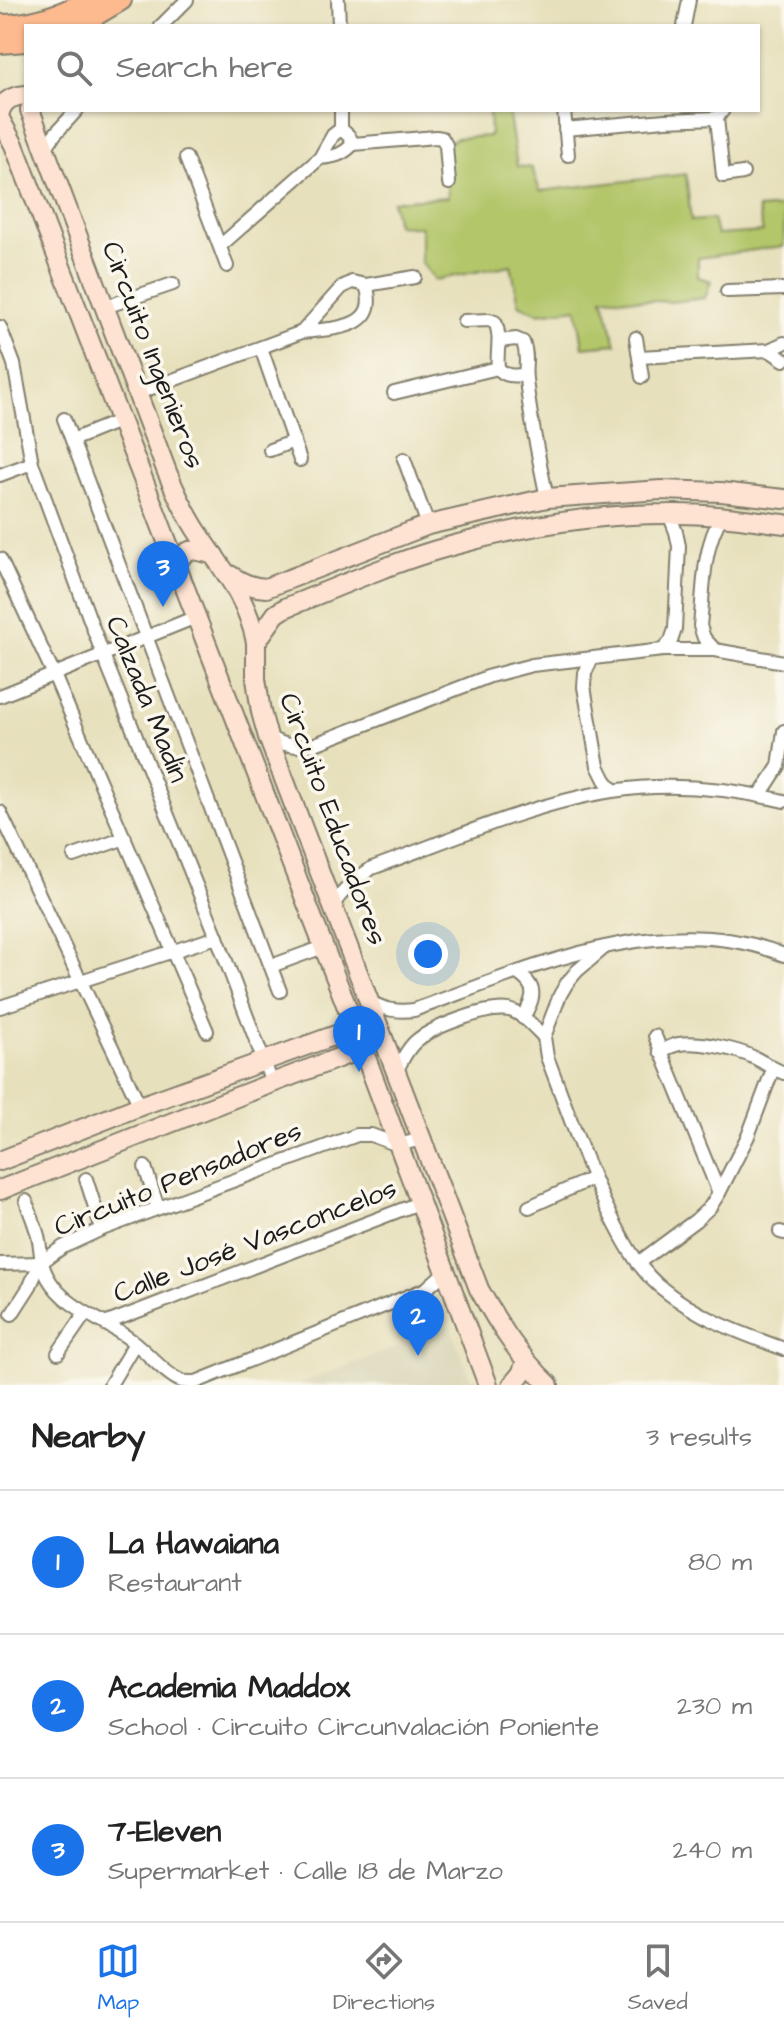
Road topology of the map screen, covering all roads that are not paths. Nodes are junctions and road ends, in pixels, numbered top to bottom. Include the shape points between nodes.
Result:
1 (91, 0) edge
2 (121, 0) edge
3 (187, 0) edge
4 (338, 0) edge
5 (689, 0) edge
6 (31, 24) edge
7 (80, 24) edge
8 (163, 24) edge
9 (339, 24) edge
10 (684, 24) edge
11 (0, 26) edge
12 (24, 26) edge
13 (24, 41) edge
14 (0, 43) edge
15 (24, 95) edge
16 (0, 112) edge
17 (31, 112) edge
18 (75, 112) edge
19 (341, 112) edge
20 (564, 112) edge
21 (720, 114) edge
22 (666, 115) edge
23 (0, 119) edge
24 (341, 129) junction
25 (565, 129) junction
26 (353, 144) junction
27 (44, 150) junction
28 (568, 155) dead end
29 (186, 158) dead end
30 (320, 158) junction
31 (743, 173) dead end
32 (449, 183) dead end
33 (220, 246) junction
34 (227, 266) dead end
35 (415, 277) dead end
36 (173, 284) dead end
37 (366, 285) junction
38 (784, 289) edge
39 (727, 291) dead end
40 (105, 307) junction
41 (464, 321) dead end
42 (0, 327) edge
43 (302, 332) junction
44 (636, 338) dead end
45 (499, 341) junction
46 (784, 343) edge
47 (261, 348) junction
48 (769, 350) junction
49 (639, 357) junction
50 (784, 360) edge
51 (498, 368) junction
52 (525, 375) junction
53 (642, 377) dead end
54 (138, 393) junction
55 (394, 393) dead end
56 (64, 419) dead end
57 (119, 421) junction
58 (72, 440) junction
59 (294, 441) junction
60 (270, 450) dead end
61 (404, 459) dead end
62 (300, 460) dead end
63 (32, 463) junction
64 (0, 475) edge
65 (547, 498) junction
66 (784, 499) edge
67 (669, 514) junction
68 (722, 516) junction
69 (784, 524) edge
70 (428, 525) junction
71 (214, 555) junction
72 (0, 559) edge
73 (176, 566) junction
74 (225, 571) junction
75 (266, 588) junction
76 (276, 614) junction
77 (196, 617) junction
78 (146, 638) junction
79 (256, 642) junction
80 (663, 650) junction
81 (715, 650) junction
82 (103, 655) junction
83 (592, 658) junction
84 (784, 663) edge
85 (54, 675) junction
86 (256, 679) junction
87 (222, 682) junction
88 (0, 696) edge
89 (784, 731) edge
90 (268, 737) junction
91 (613, 790) junction
92 (760, 795) junction
93 (784, 801) edge
94 (0, 812) edge
95 (125, 838) junction
96 (74, 856) dead end
97 (332, 906) junction
98 (217, 937) junction
99 (323, 947) junction
100 (605, 947) junction
101 (174, 950) junction
102 (784, 955) edge
103 (271, 966) junction
104 (517, 973) junction
105 (81, 981) junction
106 (280, 991) dead end
107 (370, 1002) junction
108 (0, 1007) edge
109 (523, 1018) junction
110 (355, 1028) junction
111 (207, 1031) dead end
112 (655, 1036) dead end
113 (544, 1037) junction
114 (362, 1049) junction
115 (660, 1051) junction
116 (265, 1062) junction
117 (397, 1070) junction
118 (778, 1071) edge
119 (272, 1083) junction
120 (140, 1106) junction
121 (422, 1139) junction
122 (398, 1145) junction
123 (0, 1161) edge
124 (145, 1167) dead end
125 (593, 1178) junction
126 (86, 1179) dead end
127 (0, 1190) edge
128 (719, 1193) junction
129 (26, 1201) dead end
130 (419, 1203) junction
131 (529, 1207) dead end
132 (158, 1208) junction
133 (102, 1229) junction
134 (40, 1263) junction
135 (638, 1263) junction
136 (0, 1264) edge
137 (445, 1272) junction
138 (12, 1314) dead end
139 (85, 1314) junction
140 (107, 1323) junction
141 (135, 1343) junction
142 (784, 1349) edge
143 (58, 1353) dead end
144 (526, 1362) junction
145 (182, 1384) edge
146 (110, 1385) edge
147 (488, 1385) edge
148 (512, 1385) edge
149 (549, 1385) edge

1 - 6 highway
2 - 7 main road
3 - 8 street
4 - 9 street
5 - 10 street
11 - 12 highway
13 - 14 main road
15 - 16 main road via 13,96
17 - 27 main road, Circuito Ingenieros
18 - 27 street
19 - 24 street
20 - 25 street
21 - 22 street
21 - 31 street via 723,176
22 - 25 street
23 - 57 main road
24 - 26 street
24 - 30 street
25 - 28 street
26 - 30 street via 335,157
26 - 32 street via 442,138
27 - 40 main road, Circuito Ingenieros
29 - 33 street
30 - 33 street
33 - 34 street
35 - 37 street
36 - 40 street
37 - 43 street via 352,282 342,287
37 - 43 street via 367,311 357,322
38 - 39 street
40 - 54 main road, Circuito Ingenieros
41 - 45 street via 495,322
42 - 63 street, Calzada Madín via 14,364
43 - 47 street
44 - 49 street
45 - 51 street
45 - 52 street via 523,342
46 - 48 street
47 - 54 street
47 - 59 street
48 - 49 street
48 - 50 street
49 - 53 street
51 - 52 street via 510,376
51 - 55 street
52 - 65 street
54 - 71 main road, Circuito Ingenieros via 177,495
56 - 58 street
57 - 58 street
57 - 73 main road
58 - 78 street
59 - 60 street
59 - 62 street
61 - 70 street
63 - 64 street
63 - 82 street, Calzada Madín
65 - 66 main road via 661,490
65 - 70 main road
67 - 68 main road
67 - 76 main road via 539,525 449,546
67 - 80 street via 679,546 675,629
68 - 69 main road
68 - 81 street via 709,545 700,626
70 - 75 main road
71 - 73 main road via 189,551
71 - 74 main road, Circuito Ingenieros
72 - 85 street
73 - 77 main road
74 - 75 main road via 241,583
74 - 79 main road, Circuito Ingenieros via 247,608
75 - 76 main road via 267,603
76 - 79 main road
77 - 78 street
77 - 87 main road
78 - 82 street
78 - 103 street
79 - 86 main road, Circuito Educadores
80 - 81 street
80 - 83 street
81 - 84 street
82 - 85 street
82 - 98 street, Calzada Madín
83 - 90 street via 490,676 315,744 282,745
83 - 91 street via 584,687 598,766
85 - 88 street
85 - 95 street
86 - 87 main road via 240,689
86 - 90 main road, Circuito Educadores
87 - 99 main road
89 - 92 street via 779,766
90 - 97 main road, Circuito Educadores
91 - 92 street via 690,788
91 - 97 street via 501,821 372,868
92 - 93 street
94 - 105 street
95 - 96 street
95 - 101 street
97 - 107 main road, Circuito Educadores
98 - 101 street
98 - 116 street, Calzada Madín
99 - 103 street
99 - 110 main road
100 - 102 street via 667,937 720,940
100 - 104 street
100 - 113 street via 567,983
101 - 105 street
101 - 111 street
103 - 106 street
104 - 107 street via 414,1010 384,1009
104 - 109 street via 532,986
105 - 108 street
105 - 120 street
107 - 117 main road, Circuito Educadores
109 - 113 street
109 - 117 street via 511,1011 481,1012 429,1032 405,1052
110 - 114 main road
110 - 116 main road
112 - 115 street
113 - 125 street
114 - 119 main road
114 - 122 main road
115 - 118 street via 694,1044 736,1051
115 - 128 street
116 - 119 street, Calzada Madín
116 - 120 main road
117 - 121 main road, Circuito Educadores
118 - 128 street
119 - 127 main road
120 - 123 main road
121 - 122 street, Circuito Pensadores
121 - 144 main road, Circuito Educadores via 479,1289
122 - 130 main road
122 - 132 street, Circuito Pensadores via 357,1135
124 - 132 street
125 - 131 street
125 - 135 street
126 - 133 street
128 - 135 street via 696,1220
129 - 134 street via 39,1239
130 - 137 main road
130 - 140 street, Calle José Vasconcelos
132 - 133 street, Circuito Pensadores
133 - 134 street, Circuito Pensadores
134 - 136 street
134 - 138 street
134 - 139 street, Circuito Pensadores via 57,1290
135 - 142 street via 691,1308
137 - 145 street, Circuito Pensadores via 426,1289
137 - 147 main road
139 - 140 street, Circuito Pensadores
139 - 143 street
140 - 141 street, Circuito Pensadores
141 - 145 street, Circuito Pensadores
141 - 146 street
144 - 148 main road
144 - 149 main road, Circuito Educadores

